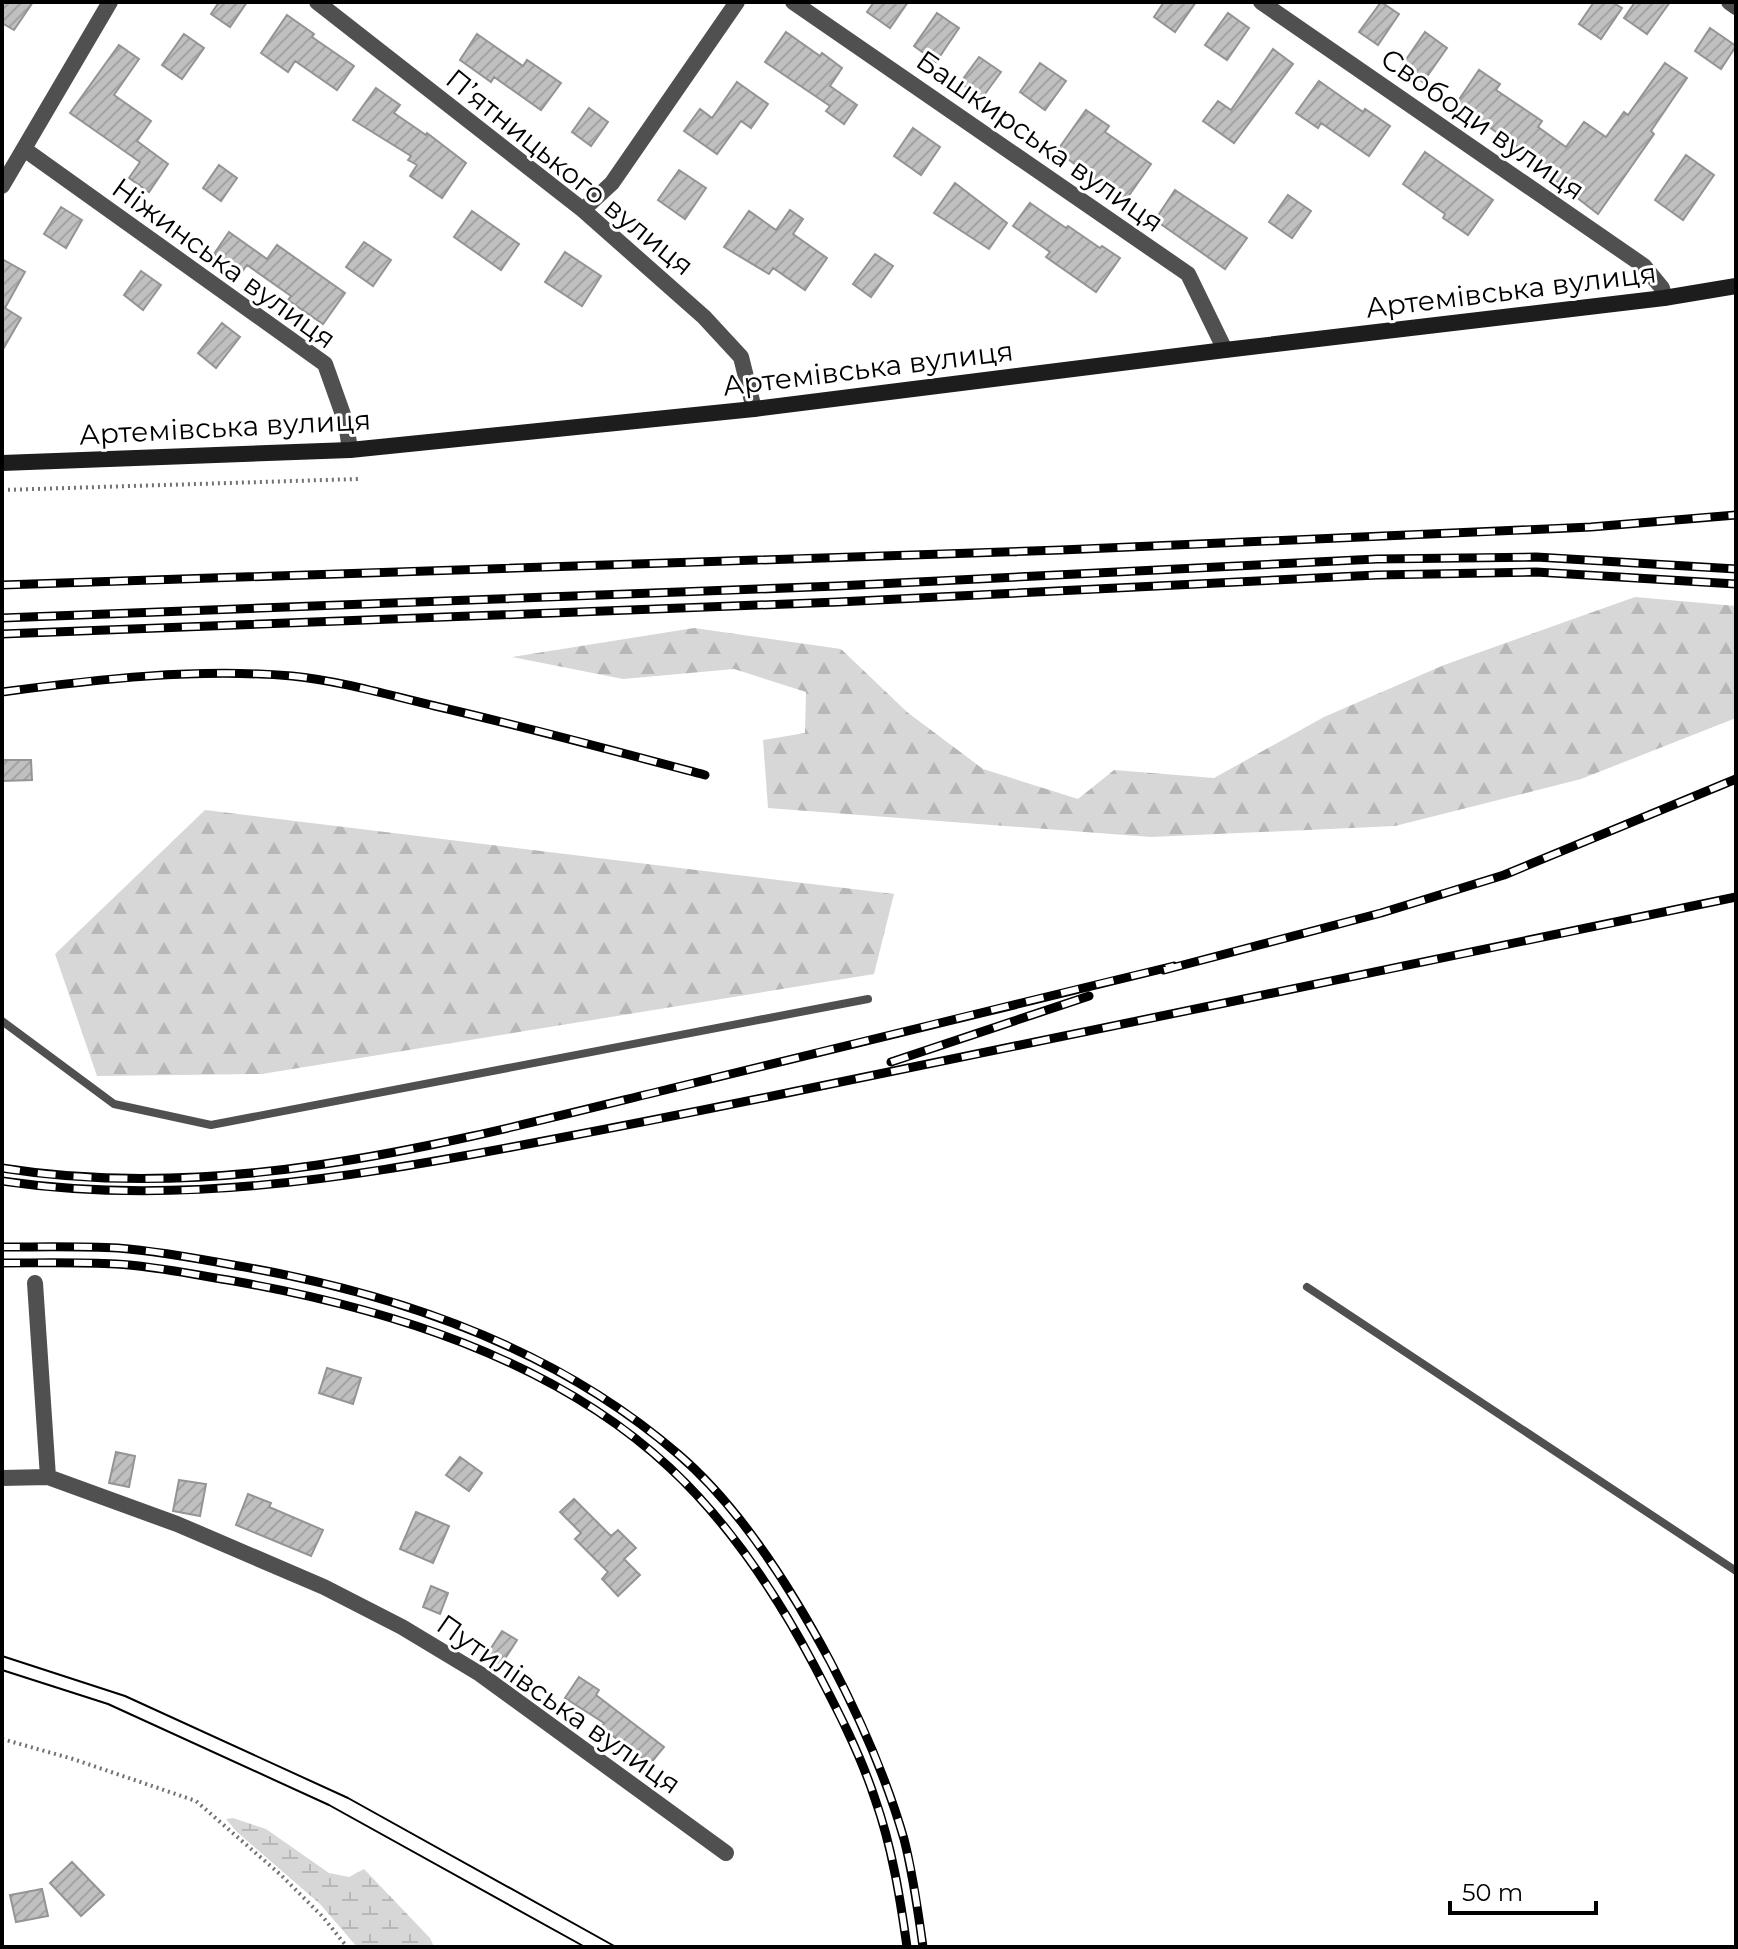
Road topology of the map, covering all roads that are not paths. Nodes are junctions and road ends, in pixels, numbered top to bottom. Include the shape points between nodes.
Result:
1 (110, 2) edge
2 (317, 2) edge
3 (737, 2) edge
4 (793, 2) edge
5 (1261, 2) edge
6 (1729, 2) edge
7 (1736, 7) edge
8 (24, 149) junction
9 (2, 186) edge
10 (583, 210) junction
11 (1736, 286) edge
12 (1664, 298) junction
13 (1225, 350) junction
14 (754, 409) junction
15 (350, 450) junction
16 (2, 463) edge
17 (868, 999) dead end
18 (2, 1021) edge
19 (35, 1283) dead end
20 (1307, 1287) dead end
21 (48, 1477) junction
22 (2, 1478) edge
23 (1736, 1571) edge
24 (726, 1853) dead end

1 - 8 street
2 - 10 street, П’ятницького вулиця
3 - 10 street via 612,183
4 - 13 street, Башкирська вулиця via 1188,274
5 - 12 street, Свободи вулиця via 1644,266
6 - 7 street
8 - 9 street
8 - 15 street, Ніжинська вулиця via 325,364
10 - 14 street, П’ятницького вулиця via 704,317 741,357
11 - 12 main road, Артемівська вулиця
12 - 13 main road, Артемівська вулиця
13 - 14 main road, Артемівська вулиця
14 - 15 main road, Артемівська вулиця
15 - 16 main road, Артемівська вулиця
17 - 18 lane via 211,1125 114,1104
19 - 21 street
20 - 23 lane
21 - 22 street, Путилівська вулиця
21 - 24 street, Путилівська вулиця via 177,1524 402,1627 480,1674

